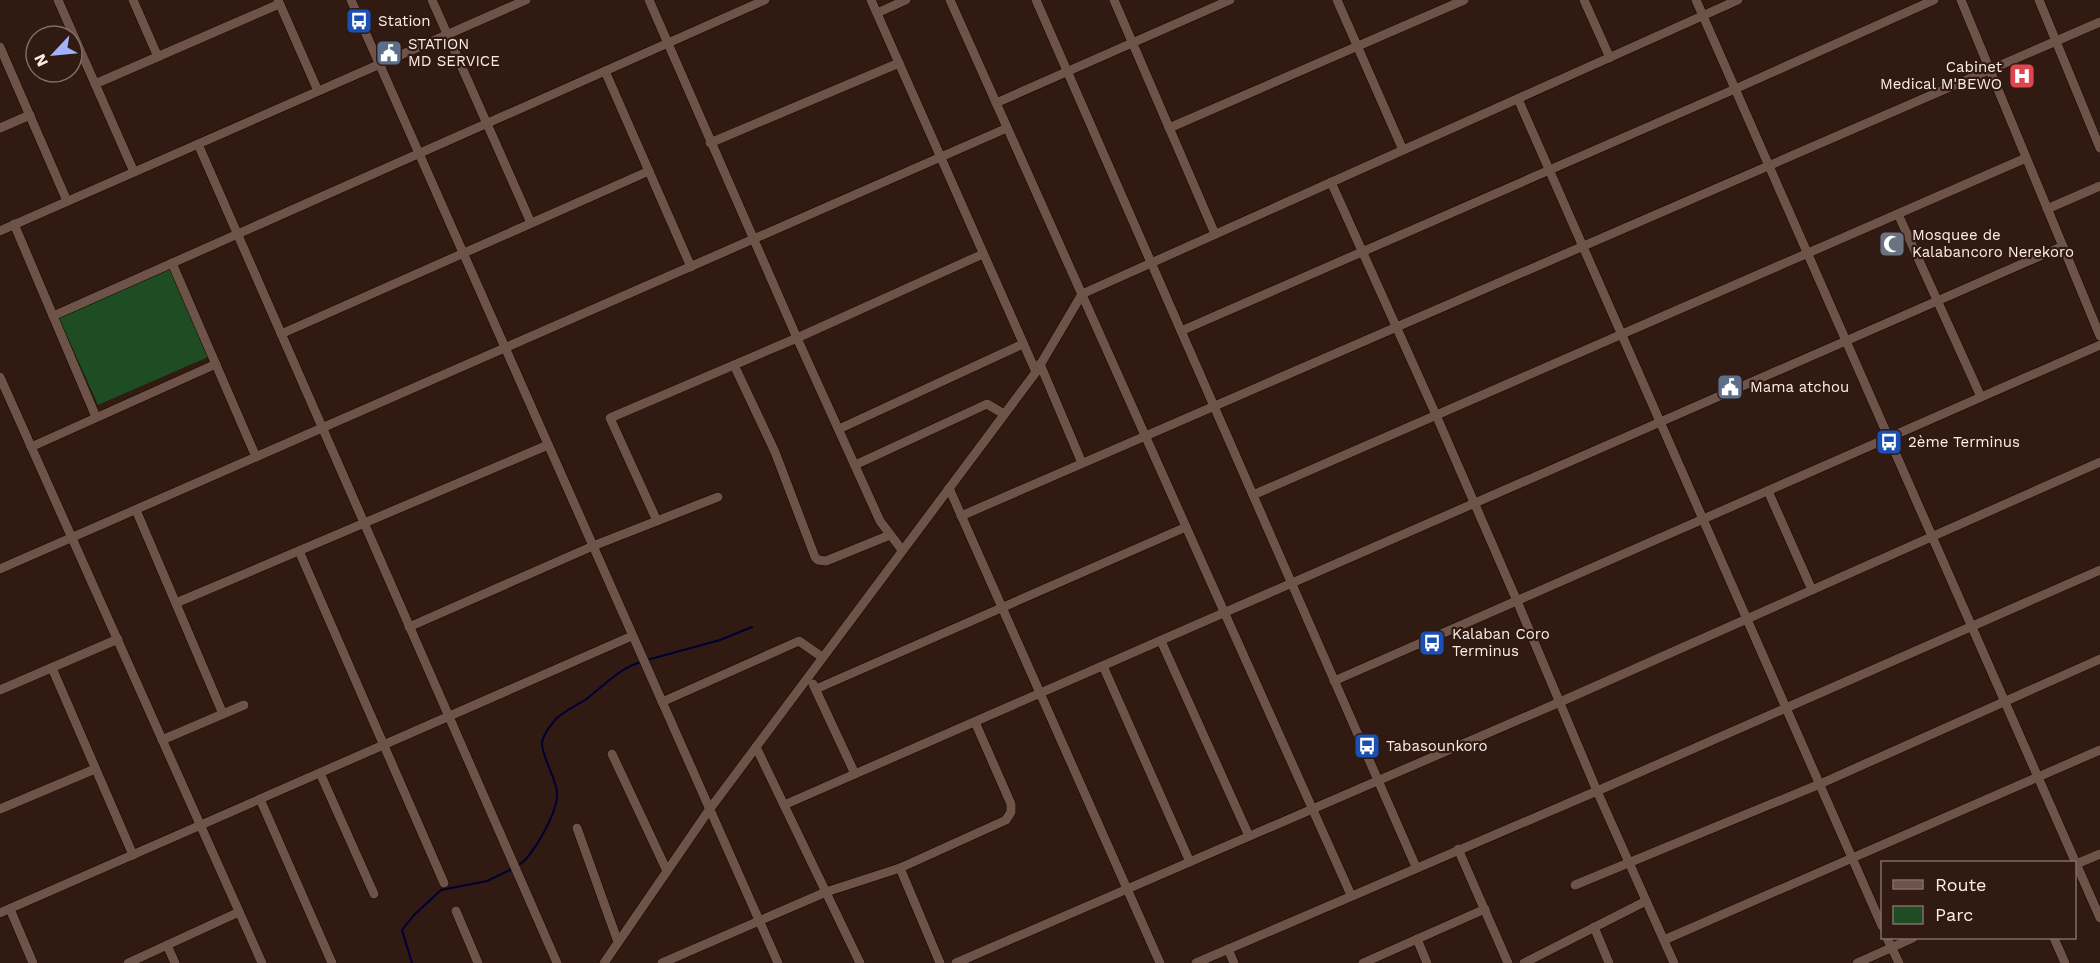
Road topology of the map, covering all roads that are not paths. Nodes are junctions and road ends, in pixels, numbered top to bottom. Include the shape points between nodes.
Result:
1 (58, 0) edge
2 (133, 0) edge
3 (351, 0) edge
4 (432, 0) edge
5 (526, 0) edge
6 (649, 0) edge
7 (765, 0) edge
8 (871, 0) edge
9 (906, 0) edge
10 (950, 0) edge
11 (1036, 0) edge
12 (1114, 0) edge
13 (1230, 0) edge
14 (1337, 0) edge
15 (1464, 0) edge
16 (1584, 0) edge
17 (1696, 0) edge
18 (1738, 0) edge
19 (1934, 0) edge
20 (1961, 0) edge
21 (2039, 0) edge
22 (278, 2) edge
23 (877, 13) junction
24 (1703, 16) junction
25 (2100, 22) edge
26 (448, 34) junction
27 (2056, 41) junction
28 (1132, 43) junction
29 (667, 44) junction
30 (1357, 46) junction
31 (0, 47) edge
32 (158, 57) junction
33 (1610, 58) junction
34 (899, 63) junction
35 (379, 64) junction
36 (1990, 69) junction
37 (605, 71) junction
38 (1067, 71) junction
39 (95, 84) junction
40 (1735, 89) junction
41 (318, 91) junction
42 (1518, 99) junction
43 (996, 103) junction
44 (30, 115) junction
45 (487, 123) junction
46 (0, 128) edge
47 (1007, 128) junction
48 (1169, 128) junction
49 (710, 142) junction
50 (198, 144) junction
51 (2100, 148) edge
52 (1403, 150) junction
53 (419, 153) junction
54 (941, 157) junction
55 (2026, 158) junction
56 (1769, 165) junction
57 (1549, 170) junction
58 (649, 171) junction
59 (134, 172) junction
60 (1331, 182) junction
61 (2100, 186) edge
62 (67, 201) junction
63 (2048, 209) junction
64 (1898, 214) junction
65 (531, 223) junction
66 (14, 225) junction
67 (0, 231) edge
68 (237, 234) junction
69 (1215, 234) junction
70 (754, 239) junction
71 (1582, 246) junction
72 (2063, 246) junction
73 (1362, 252) junction
74 (463, 254) junction
75 (983, 254) junction
76 (1808, 254) junction
77 (172, 262) junction
78 (1151, 263) junction
79 (691, 267) junction
80 (1082, 294) junction
81 (1938, 301) junction
82 (53, 316) junction
83 (1396, 327) junction
84 (1181, 331) junction
85 (281, 334) junction
86 (1621, 334) junction
87 (2100, 336) edge
88 (797, 339) junction
89 (1846, 341) junction
90 (1023, 344) junction
91 (2100, 345) edge
92 (505, 348) junction
93 (216, 364) junction
94 (734, 365) junction
95 (1038, 368) junction
96 (0, 377) edge
97 (1981, 398) junction
98 (1214, 406) junction
99 (1005, 414) junction
100 (1436, 415) junction
101 (96, 417) junction
102 (1660, 422) junction
103 (322, 428) junction
104 (838, 429) junction
105 (1145, 436) junction
106 (1889, 438) junction
107 (548, 445) junction
108 (31, 447) junction
109 (256, 457) junction
110 (2100, 462) edge
111 (1082, 463) junction
112 (855, 465) junction
113 (949, 488) junction
114 (1768, 491) junction
115 (1253, 495) junction
116 (718, 497) dead end
117 (1475, 504) junction
118 (136, 510) junction
119 (961, 516) junction
120 (1703, 519) junction
121 (657, 521) junction
122 (364, 523) junction
123 (1186, 527) junction
124 (890, 535) junction
125 (1932, 537) junction
126 (71, 538) junction
127 (593, 546) junction
128 (902, 550) junction
129 (299, 551) junction
130 (1, 566) edge
131 (2100, 570) edge
132 (1292, 583) junction
133 (1812, 590) junction
134 (1517, 601) junction
135 (176, 603) junction
136 (1002, 609) junction
137 (1225, 613) junction
138 (1747, 619) junction
139 (1972, 626) junction
140 (409, 627) junction
141 (632, 636) junction
142 (118, 639) junction
143 (1161, 641) junction
144 (822, 657) junction
145 (2100, 659) edge
146 (1103, 666) junction
147 (52, 668) junction
148 (808, 676) junction
149 (1334, 681) junction
150 (816, 689) junction
151 (0, 690) edge
152 (1040, 694) junction
153 (2005, 701) junction
154 (662, 702) junction
155 (1560, 702) junction
156 (244, 705) dead end
157 (1786, 706) junction
158 (223, 714) junction
159 (449, 717) junction
160 (975, 722) junction
161 (162, 740) junction
162 (383, 746) junction
163 (756, 747) junction
164 (2100, 750) edge
165 (612, 754) dead end
166 (95, 769) junction
167 (320, 773) junction
168 (855, 774) junction
169 (2037, 776) junction
170 (1378, 781) junction
171 (1820, 784) junction
172 (1597, 791) junction
173 (260, 799) junction
174 (784, 805) junction
175 (0, 809) edge
176 (1312, 809) junction
177 (709, 810) junction
178 (200, 826) junction
179 (577, 828) dead end
180 (1249, 836) junction
181 (1458, 849) junction
182 (2100, 854) edge
183 (133, 855) junction
184 (1853, 859) junction
185 (2074, 861) edge
186 (1190, 862) junction
187 (1630, 863) junction
188 (2076, 864) edge
189 (2076, 866) edge
190 (1416, 867) junction
191 (900, 868) junction
192 (667, 871) junction
193 (444, 883) dead end
194 (1575, 885) dead end
195 (1127, 889) junction
196 (826, 892) junction
197 (374, 894) dead end
198 (1351, 896) junction
199 (1646, 901) junction
200 (1485, 909) junction
201 (5, 911) edge
202 (456, 911) dead end
203 (239, 912) junction
204 (2100, 918) edge
205 (759, 921) junction
206 (1881, 924) edge
207 (1594, 927) junction
208 (1417, 939) junction
209 (1888, 939) edge
210 (1912, 939) edge
211 (2054, 939) edge
212 (1664, 940) junction
213 (618, 942) junction
214 (167, 945) junction
215 (1892, 947) junction
216 (1228, 949) junction
217 (33, 963) edge
218 (128, 963) edge
219 (175, 963) edge
220 (262, 963) edge
221 (332, 963) edge
222 (478, 963) edge
223 (557, 963) edge
224 (604, 963) edge
225 (662, 963) edge
226 (778, 963) edge
227 (860, 963) edge
228 (940, 963) edge
229 (956, 963) edge
230 (1160, 963) edge
231 (1196, 963) edge
232 (1234, 963) edge
233 (1363, 963) edge
234 (1427, 963) edge
235 (1508, 963) edge
236 (1524, 963) edge
237 (1609, 963) edge
238 (1674, 963) edge
239 (1857, 963) edge
240 (1899, 963) edge
241 (2065, 963) edge

1 - 39 street
2 - 32 street
3 - 35 street
4 - 26 street
5 - 26 street
6 - 29 street
7 - 29 street
8 - 23 street
9 - 23 street
10 - 43 street
11 - 38 street
12 - 28 street
13 - 28 street
14 - 30 street
15 - 30 street
16 - 33 street
17 - 24 street
18 - 24 street
19 - 40 street
20 - 36 street
21 - 27 street
22 - 32 street
22 - 41 street
23 - 34 street
24 - 33 street
24 - 40 street
25 - 27 street
26 - 35 street
26 - 45 street
27 - 36 street
27 - 51 street
28 - 38 street
28 - 48 street
29 - 37 street
29 - 49 street
30 - 48 street
30 - 52 street
31 - 44 street
32 - 39 street
33 - 42 street
34 - 49 street
34 - 54 street
35 - 41 street
35 - 53 street
36 - 55 street
36 - 56 street
37 - 45 street
37 - 58 street
38 - 43 street
38 - 78 street
39 - 59 street
40 - 56 street
40 - 57 street
41 - 50 street
42 - 52 street
42 - 57 street
43 - 47 street
44 - 46 street
44 - 62 street
45 - 53 street
45 - 65 street
47 - 54 street
47 - 80 street
48 - 69 street
49 - 70 street
50 - 59 street
50 - 68 street
52 - 60 street
53 - 68 street
53 - 74 street
54 - 70 street
54 - 75 street
55 - 63 street
55 - 64 street
56 - 71 street
56 - 76 street
57 - 71 street
57 - 73 street
58 - 65 street
58 - 79 street
59 - 62 street
60 - 69 street
60 - 73 street
61 - 63 street
62 - 66 street
63 - 72 street
64 - 76 street
64 - 81 street
65 - 74 street
66 - 67 street
66 - 82 street
68 - 77 street
68 - 85 street
69 - 78 street
70 - 79 street
70 - 88 street
71 - 83 street
71 - 86 street
72 - 81 street
72 - 87 street
73 - 83 street
73 - 84 street
74 - 85 street
74 - 92 street
75 - 88 street
75 - 90 street
76 - 86 street
76 - 89 street
77 - 82 street
77 - 93 street
78 - 80 street
78 - 84 street
79 - 92 street
80 - 95 street
80 - 105 street
81 - 89 street
81 - 97 street
82 - 101 street
83 - 98 street
83 - 100 street
84 - 98 street
85 - 103 street
86 - 100 street
86 - 102 street
88 - 94 street
88 - 104 street
89 - 102 street
89 - 106 street
90 - 95 street
90 - 104 street
91 - 97 street
92 - 103 street
92 - 107 street
93 - 101 street
93 - 109 street
94 - 121 street via 610,418
94 - 124 street via 775,452 815,557 826,561
95 - 99 street
95 - 111 street
96 - 108 street
97 - 106 street
98 - 105 street
98 - 115 street
99 - 112 street via 987,404
99 - 113 street
100 - 115 street
100 - 117 street
101 - 108 street
102 - 117 street
102 - 120 street
103 - 109 street
103 - 122 street
104 - 112 street
105 - 111 street
105 - 123 street
106 - 114 street
106 - 125 street
107 - 122 street
107 - 127 street
108 - 126 street
109 - 118 street
110 - 125 street
111 - 119 street
112 - 124 street
113 - 119 street
113 - 128 street
114 - 120 street
114 - 133 street
115 - 132 street
116 - 121 street
117 - 132 street
117 - 134 street
118 - 126 street
118 - 135 street
119 - 136 street
120 - 134 street
120 - 138 street
121 - 127 street
122 - 129 street
122 - 140 street
123 - 136 street
123 - 137 street
124 - 128 street
125 - 133 street
125 - 139 street
126 - 130 street
126 - 142 street
127 - 140 street
127 - 141 street
128 - 144 street
129 - 135 street
129 - 162 street
131 - 139 street
132 - 137 street
132 - 149 street
133 - 138 street
134 - 149 street
134 - 155 street
135 - 158 street
136 - 150 street
136 - 152 street
137 - 143 street
137 - 176 street
138 - 155 street
138 - 157 street
139 - 153 street
139 - 157 street
140 - 159 street
141 - 154 street
141 - 159 street
142 - 147 street
142 - 161 street
143 - 146 street
143 - 180 street
144 - 148 street
144 - 154 street via 799,641
145 - 153 street
146 - 152 street
146 - 186 street
147 - 151 street
147 - 166 street
148 - 150 street
148 - 163 street
149 - 170 street
150 - 168 street
152 - 160 street
152 - 195 street
153 - 169 street
153 - 171 street
154 - 177 street
155 - 170 street
155 - 172 street
156 - 158 street
157 - 171 street
157 - 172 street
158 - 161 street
159 - 162 street
159 - 223 street
160 - 168 street
160 - 191 street via 1011,804 1009,816
161 - 178 street
162 - 167 street
162 - 193 street
163 - 174 street
163 - 177 street
164 - 169 street
165 - 192 street
166 - 175 street
166 - 183 street
167 - 173 street
167 - 197 street
168 - 174 street
169 - 184 street
169 - 185 street
170 - 176 street
170 - 190 street
171 - 184 street
171 - 187 street
172 - 181 street
172 - 187 street
173 - 178 street
173 - 221 street
174 - 196 street
176 - 180 street
176 - 198 street
177 - 192 street
177 - 205 street
178 - 183 street
178 - 203 street
179 - 213 street
180 - 186 street
181 - 190 street
181 - 200 street
182 - 188 street
183 - 201 street
184 - 206 street
184 - 212 street
186 - 195 street
187 - 194 street
187 - 199 street
189 - 204 street
190 - 198 street
191 - 196 street
191 - 228 street
192 - 213 street
195 - 229 street
195 - 230 street
196 - 205 street
196 - 227 street
198 - 216 street
199 - 207 street
199 - 212 street
200 - 208 street
200 - 235 street
201 - 217 street
202 - 222 street
203 - 214 street
203 - 220 street
205 - 225 street
205 - 226 street
207 - 236 street
207 - 237 street
208 - 233 street
208 - 234 street
209 - 215 street
210 - 215 street
211 - 241 street
212 - 238 street
213 - 224 street
214 - 218 street
214 - 219 street
215 - 239 street
215 - 240 street
216 - 231 street
216 - 232 street

